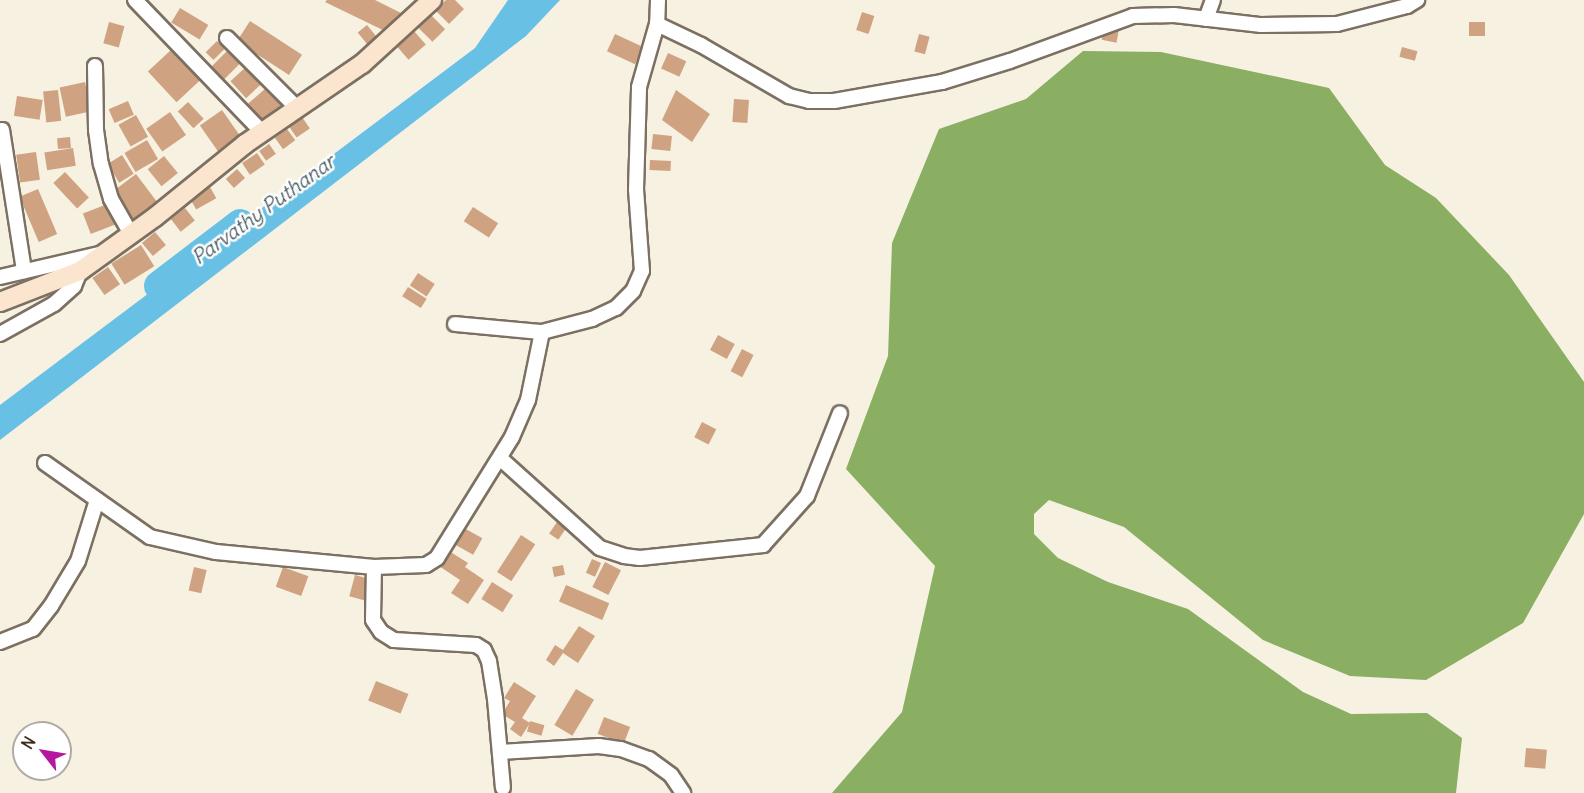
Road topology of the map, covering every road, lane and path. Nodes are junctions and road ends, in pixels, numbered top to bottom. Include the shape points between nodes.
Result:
1 (135, 0) edge
2 (432, 0) edge
3 (658, 0) edge
4 (1213, 0) edge
5 (1417, 0) edge
6 (1206, 19) junction
7 (657, 24) junction
8 (226, 38) dead end
9 (94, 66) dead end
10 (297, 108) junction
11 (2, 130) dead end
12 (262, 132) junction
13 (132, 234) junction
14 (104, 253) junction
15 (24, 271) junction
16 (80, 271) junction
17 (0, 277) edge
18 (0, 302) edge
19 (454, 324) dead end
20 (542, 332) junction
21 (0, 334) edge
22 (840, 413) dead end
23 (501, 459) junction
24 (45, 463) dead end
25 (97, 500) junction
26 (374, 567) junction
27 (0, 642) edge
28 (500, 752) junction
29 (503, 788) dead end
30 (683, 793) edge

1 - 12 street
2 - 10 street via 362,64
3 - 7 street
4 - 6 street
5 - 6 street via 1337,24 1261,25
6 - 7 street via 1133,16 942,82 834,101 789,96
7 - 20 street via 639,87 636,190 642,270 633,291 615,308 592,319
8 - 10 street
9 - 13 street via 101,164 111,199
10 - 12 street
11 - 15 street
12 - 13 street
13 - 14 street
14 - 15 street
14 - 16 street
15 - 17 street
16 - 18 street
16 - 21 street via 74,286 54,304
19 - 20 street
20 - 23 street via 528,400
22 - 23 street via 807,496 763,545 640,558 624,556 600,548
23 - 26 street via 437,558 426,565
24 - 25 street
25 - 26 street via 150,537 216,552
25 - 27 street via 78,561 51,606 33,628
26 - 28 street via 373,620 381,633 394,640 476,645 484,650 494,689
28 - 29 street
28 - 30 street via 599,746 621,749 649,759 671,775

